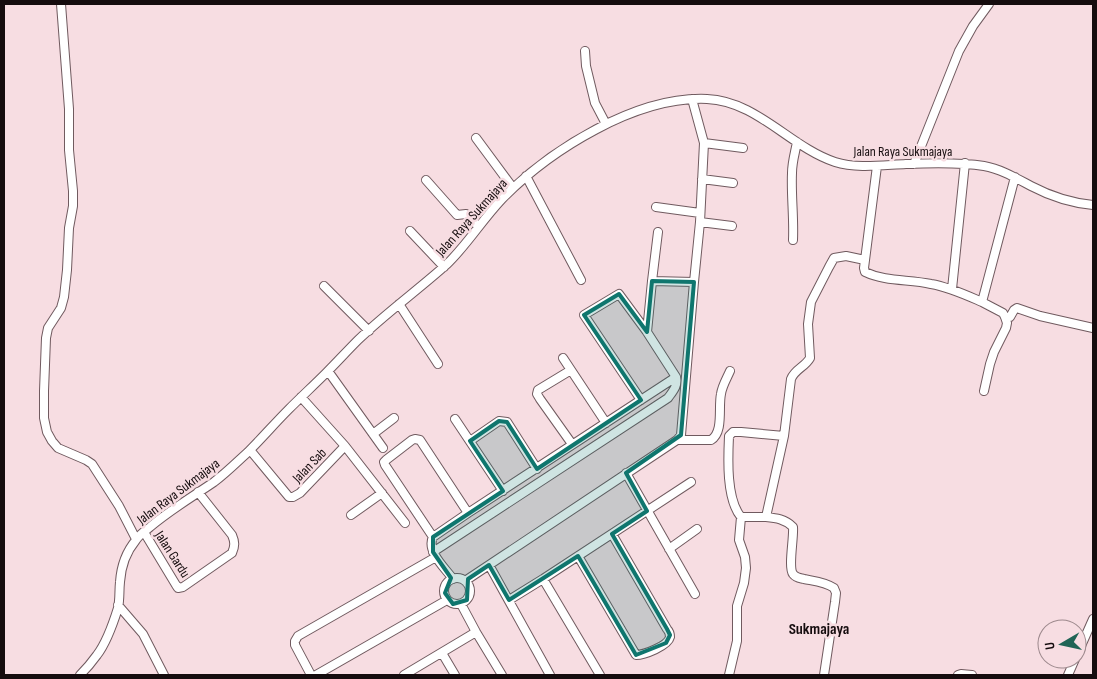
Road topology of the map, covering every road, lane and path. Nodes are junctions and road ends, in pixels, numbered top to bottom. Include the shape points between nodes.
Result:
1 (61, 4) edge
2 (989, 4) edge
3 (585, 51) dead end
4 (692, 99) junction
5 (606, 124) junction
6 (476, 138) dead end
7 (797, 142) junction
8 (704, 143) junction
9 (743, 148) dead end
10 (965, 163) junction
11 (914, 164) junction
12 (877, 166) junction
13 (526, 176) junction
14 (1015, 177) junction
15 (702, 179) junction
16 (426, 180) dead end
17 (733, 183) dead end
18 (513, 188) junction
19 (1093, 206) edge
20 (656, 207) dead end
21 (700, 213) junction
22 (700, 222) junction
23 (478, 226) junction
24 (732, 226) dead end
25 (410, 231) dead end
26 (658, 232) dead end
27 (792, 240) dead end
28 (865, 260) junction
29 (444, 266) junction
30 (581, 280) dead end
31 (652, 281) junction
32 (694, 282) junction
33 (324, 286) dead end
34 (952, 290) junction
35 (982, 302) junction
36 (399, 304) junction
37 (1005, 317) junction
38 (1093, 328) edge
39 (369, 331) junction
40 (647, 332) junction
41 (563, 358) dead end
42 (438, 364) dead end
43 (571, 370) junction
44 (730, 371) dead end
45 (328, 372) junction
46 (676, 377) junction
47 (984, 391) dead end
48 (301, 398) junction
49 (641, 400) junction
50 (394, 418) dead end
51 (455, 419) dead end
52 (606, 423) junction
53 (373, 434) junction
54 (784, 436) junction
55 (678, 440) junction
56 (470, 441) junction
57 (572, 444) junction
58 (346, 446) junction
59 (383, 448) dead end
60 (250, 450) junction
61 (537, 469) junction
62 (626, 474) junction
63 (691, 482) dead end
64 (503, 491) junction
65 (198, 492) junction
66 (382, 493) junction
67 (648, 511) junction
68 (468, 513) junction
69 (351, 515) dead end
70 (741, 517) junction
71 (766, 517) junction
72 (405, 523) dead end
73 (697, 529) dead end
74 (144, 532) junction
75 (612, 534) junction
76 (433, 537) junction
77 (136, 539) junction
78 (669, 549) junction
79 (435, 555) junction
80 (578, 556) junction
81 (489, 564) junction
82 (543, 579) junction
83 (453, 580) junction
84 (465, 581) junction
85 (694, 594) dead end
86 (447, 600) junction
87 (509, 600) junction
88 (461, 604) junction
89 (118, 605) junction
90 (1093, 619) edge
91 (476, 632) junction
92 (1087, 632) edge
93 (442, 653) junction
94 (80, 675) edge
95 (164, 675) edge
96 (311, 675) edge
97 (316, 675) edge
98 (406, 675) edge
99 (455, 675) edge
100 (502, 675) edge
101 (550, 675) edge
102 (600, 675) edge
103 (729, 675) edge
104 (824, 675) edge
105 (958, 675) edge
106 (972, 675) edge

1 - 77 street via 73,206 64,297 46,338 44,418 47,432 58,448 92,464
2 - 11 street via 959,51
3 - 5 street via 595,103
4 - 5 street, Jalan Raya Sukmajaya via 647,108
4 - 7 street, Jalan Raya Sukmajaya via 710,99 744,108
4 - 8 street
5 - 13 street, Jalan Raya Sukmajaya
6 - 18 street
7 - 12 street, Jalan Raya Sukmajaya via 837,163
7 - 27 street via 792,175
8 - 9 street
8 - 15 street
10 - 11 street, Jalan Raya Sukmajaya
10 - 14 street, Jalan Raya Sukmajaya via 989,166
10 - 34 street
11 - 12 street, Jalan Raya Sukmajaya
12 - 28 street
13 - 18 street, Jalan Raya Sukmajaya
13 - 30 street
14 - 19 street, Jalan Raya Sukmajaya via 1059,198
14 - 35 street
15 - 17 street
15 - 21 street
16 - 23 street via 457,215 466,214
18 - 23 street, Jalan Raya Sukmajaya
20 - 21 street
21 - 22 street
22 - 24 street
22 - 32 street
23 - 29 street, Jalan Raya Sukmajaya
25 - 29 street
26 - 31 street
28 - 34 street via 865,272 871,275 896,281 930,283
28 - 54 street via 846,256 834,258 811,302 808,324 810,358 791,379
29 - 36 street, Jalan Raya Sukmajaya
31 - 32 street
31 - 40 street
32 - 55 street via 682,430
33 - 39 street
34 - 35 street
35 - 37 street
36 - 39 street, Jalan Raya Sukmajaya
36 - 42 street
37 - 38 street via 1010,317 1017,308
37 - 47 street via 1006,328 994,352
39 - 45 street, Jalan Raya Sukmajaya
40 - 46 street
40 - 49 street via 619,294 584,315
41 - 43 street
43 - 52 street
43 - 57 street via 538,390 537,394
44 - 55 street via 721,393 715,437 711,440
45 - 48 street, Jalan Raya Sukmajaya
45 - 53 street
46 - 49 street
46 - 79 street via 676,386 668,398
48 - 58 street
48 - 60 street, Jalan Raya Sukmajaya
49 - 52 street
50 - 53 street
51 - 56 street
52 - 57 street
53 - 59 street
54 - 70 street via 733,432 729,436 729,478 734,504
54 - 71 street
55 - 62 street
56 - 61 street via 499,421 507,422
56 - 64 street
57 - 61 street
58 - 60 street, Jalan Sab via 293,497 289,497
58 - 66 street
60 - 65 street, Jalan Raya Sukmajaya
61 - 64 street
62 - 67 street
62 - 81 street
63 - 67 street
64 - 68 street
65 - 74 street, Jalan Raya Sukmajaya
65 - 74 street, Jalan Gardu via 235,540 232,553 178,588
66 - 69 street
66 - 72 street
67 - 75 street
67 - 78 street
68 - 76 street
68 - 76 street via 420,440 412,440 384,462
70 - 71 street
70 - 103 street via 739,540 746,568 737,606 737,641
71 - 104 street via 781,519 793,527 791,556 794,576 828,584 836,593
73 - 78 street
74 - 77 street, Jalan Raya Sukmajaya
75 - 80 street
75 - 80 street via 668,629 670,635 666,643 648,653 636,655
76 - 79 street via 430,543
77 - 89 street, Jalan Raya Sukmajaya via 122,567
78 - 85 street
79 - 83 street
79 - 96 street via 298,636 295,645
80 - 82 street
81 - 84 street
81 - 87 street
82 - 87 street
82 - 102 street
83 - 84 street
83 - 86 street via 445,589
84 - 88 street via 470,586 470,594
86 - 88 street
86 - 97 street
87 - 101 street
88 - 91 street
89 - 94 street, Jalan Raya Sukmajaya via 110,633
89 - 95 street via 143,634
90 - 92 street
91 - 93 street
91 - 100 street
93 - 98 street
93 - 99 street
105 - 106 street

